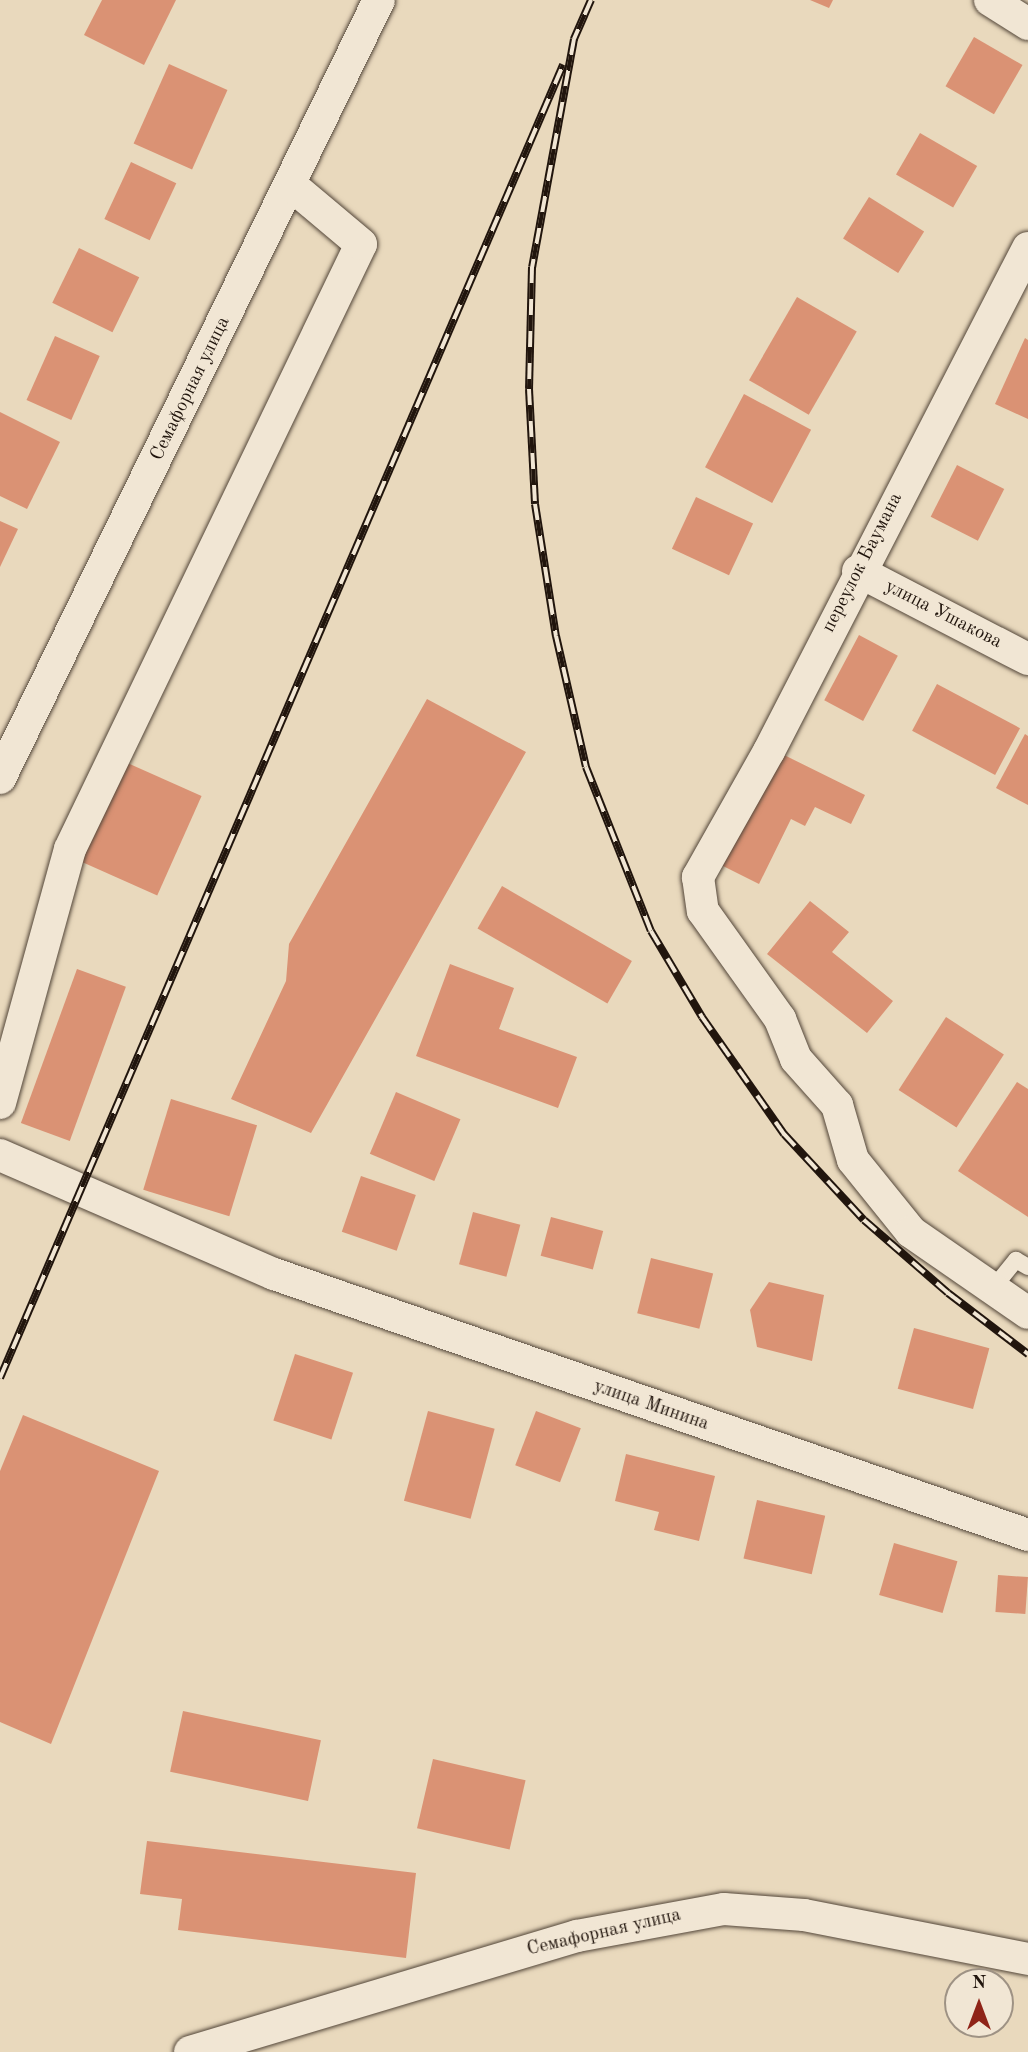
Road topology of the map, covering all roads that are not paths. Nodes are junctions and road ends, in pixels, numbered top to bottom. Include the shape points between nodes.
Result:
1 (379, 0) edge
2 (990, 0) edge
3 (1028, 24) edge
4 (291, 184) junction
5 (1028, 248) edge
6 (858, 571) junction
7 (1028, 659) edge
8 (0, 778) edge
9 (0, 1103) edge
10 (0, 1155) edge
11 (1028, 1267) edge
12 (994, 1287) junction
13 (1028, 1313) edge
14 (1028, 1535) edge
15 (1028, 1959) edge
16 (190, 2052) edge

1 - 4 street, Семафорная улица
2 - 3 street
4 - 8 street, Семафорная улица
4 - 9 street via 360,244 70,849
5 - 6 street, переулок Баумана
6 - 7 street, улица Ушакова
6 - 12 street, переулок Баумана via 769,751 698,877 703,911 780,1019 796,1059 837,1105 853,1160 911,1232
10 - 14 street, улица Минина via 274,1274
11 - 12 lane via 1016,1260
12 - 13 street
15 - 16 street, Семафорная улица via 804,1915 724,1909 577,1936

